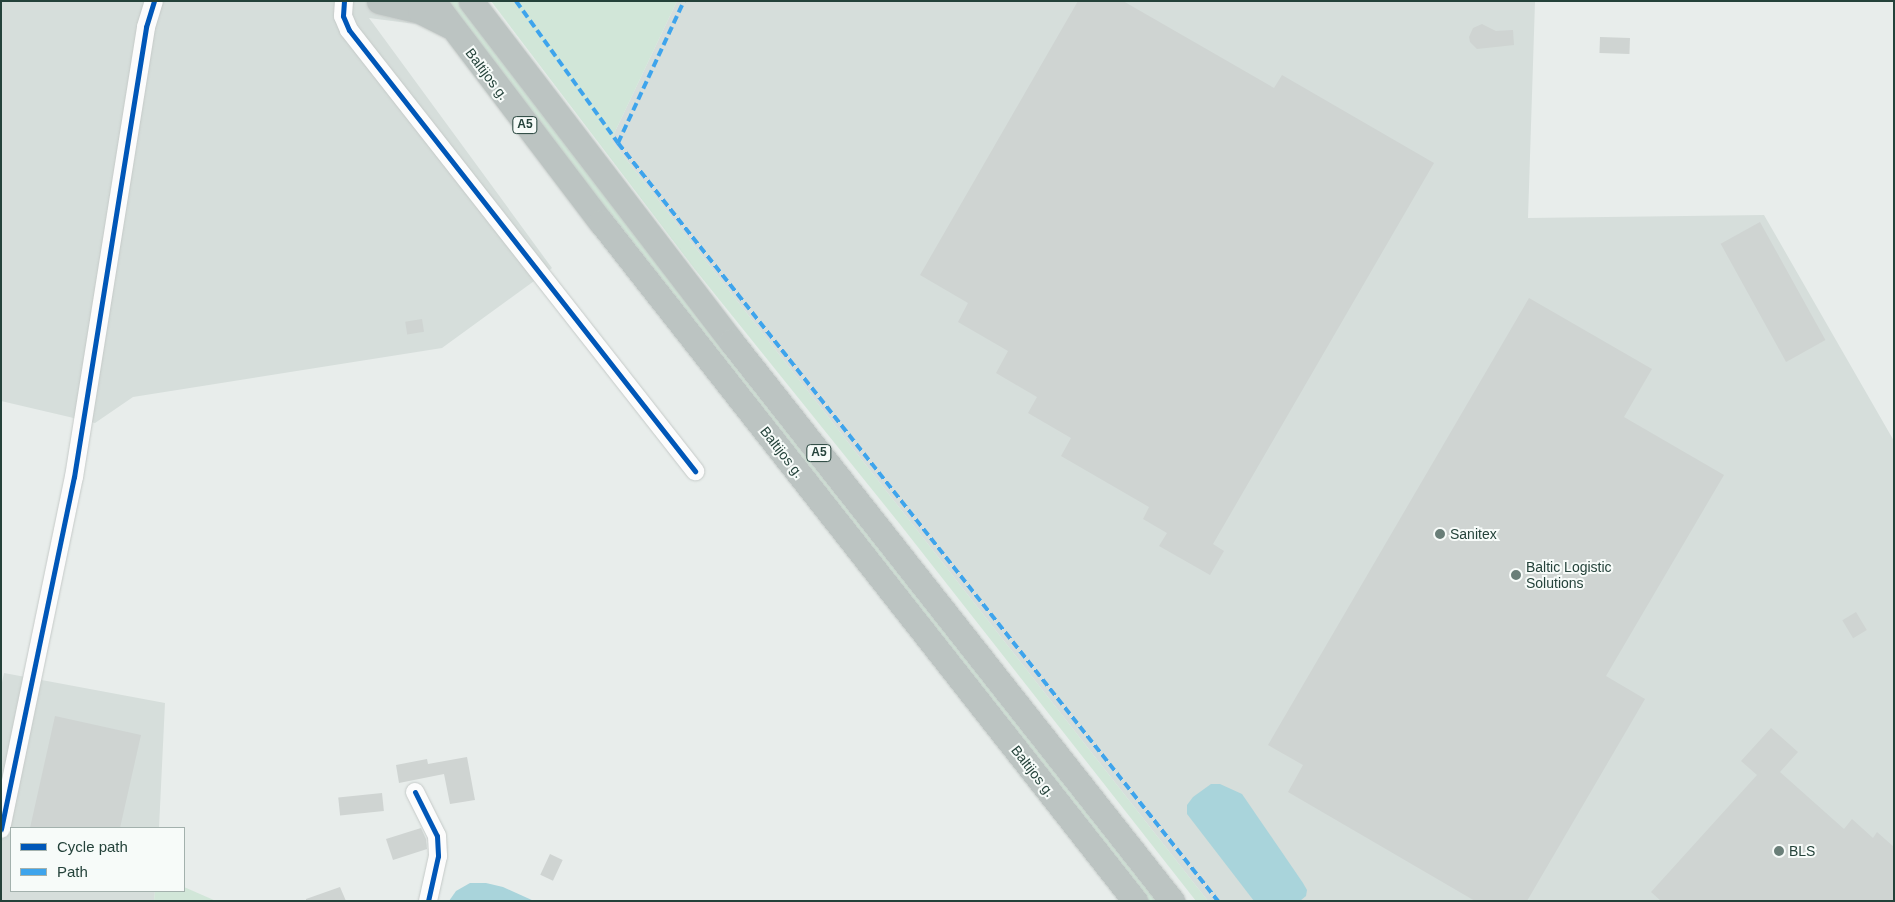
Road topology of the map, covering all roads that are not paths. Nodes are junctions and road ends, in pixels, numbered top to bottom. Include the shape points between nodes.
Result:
1 (154, 1) edge
2 (344, 1) edge
3 (379, 1) edge
4 (433, 1) edge
5 (471, 1) edge
6 (452, 27) junction
7 (695, 471) dead end
8 (415, 792) dead end
9 (1, 829) edge
10 (428, 901) edge
11 (1135, 901) edge
12 (1172, 901) edge

1 - 9 street via 146,27 74,477
2 - 7 street via 343,16 349,30
3 - 6 highway via 420,11
4 - 6 highway, Baltijos g. / A5
5 - 12 highway, Baltijos g. / A5 via 730,341
6 - 11 highway, Baltijos g. / A5
8 - 10 street via 437,836 438,856

